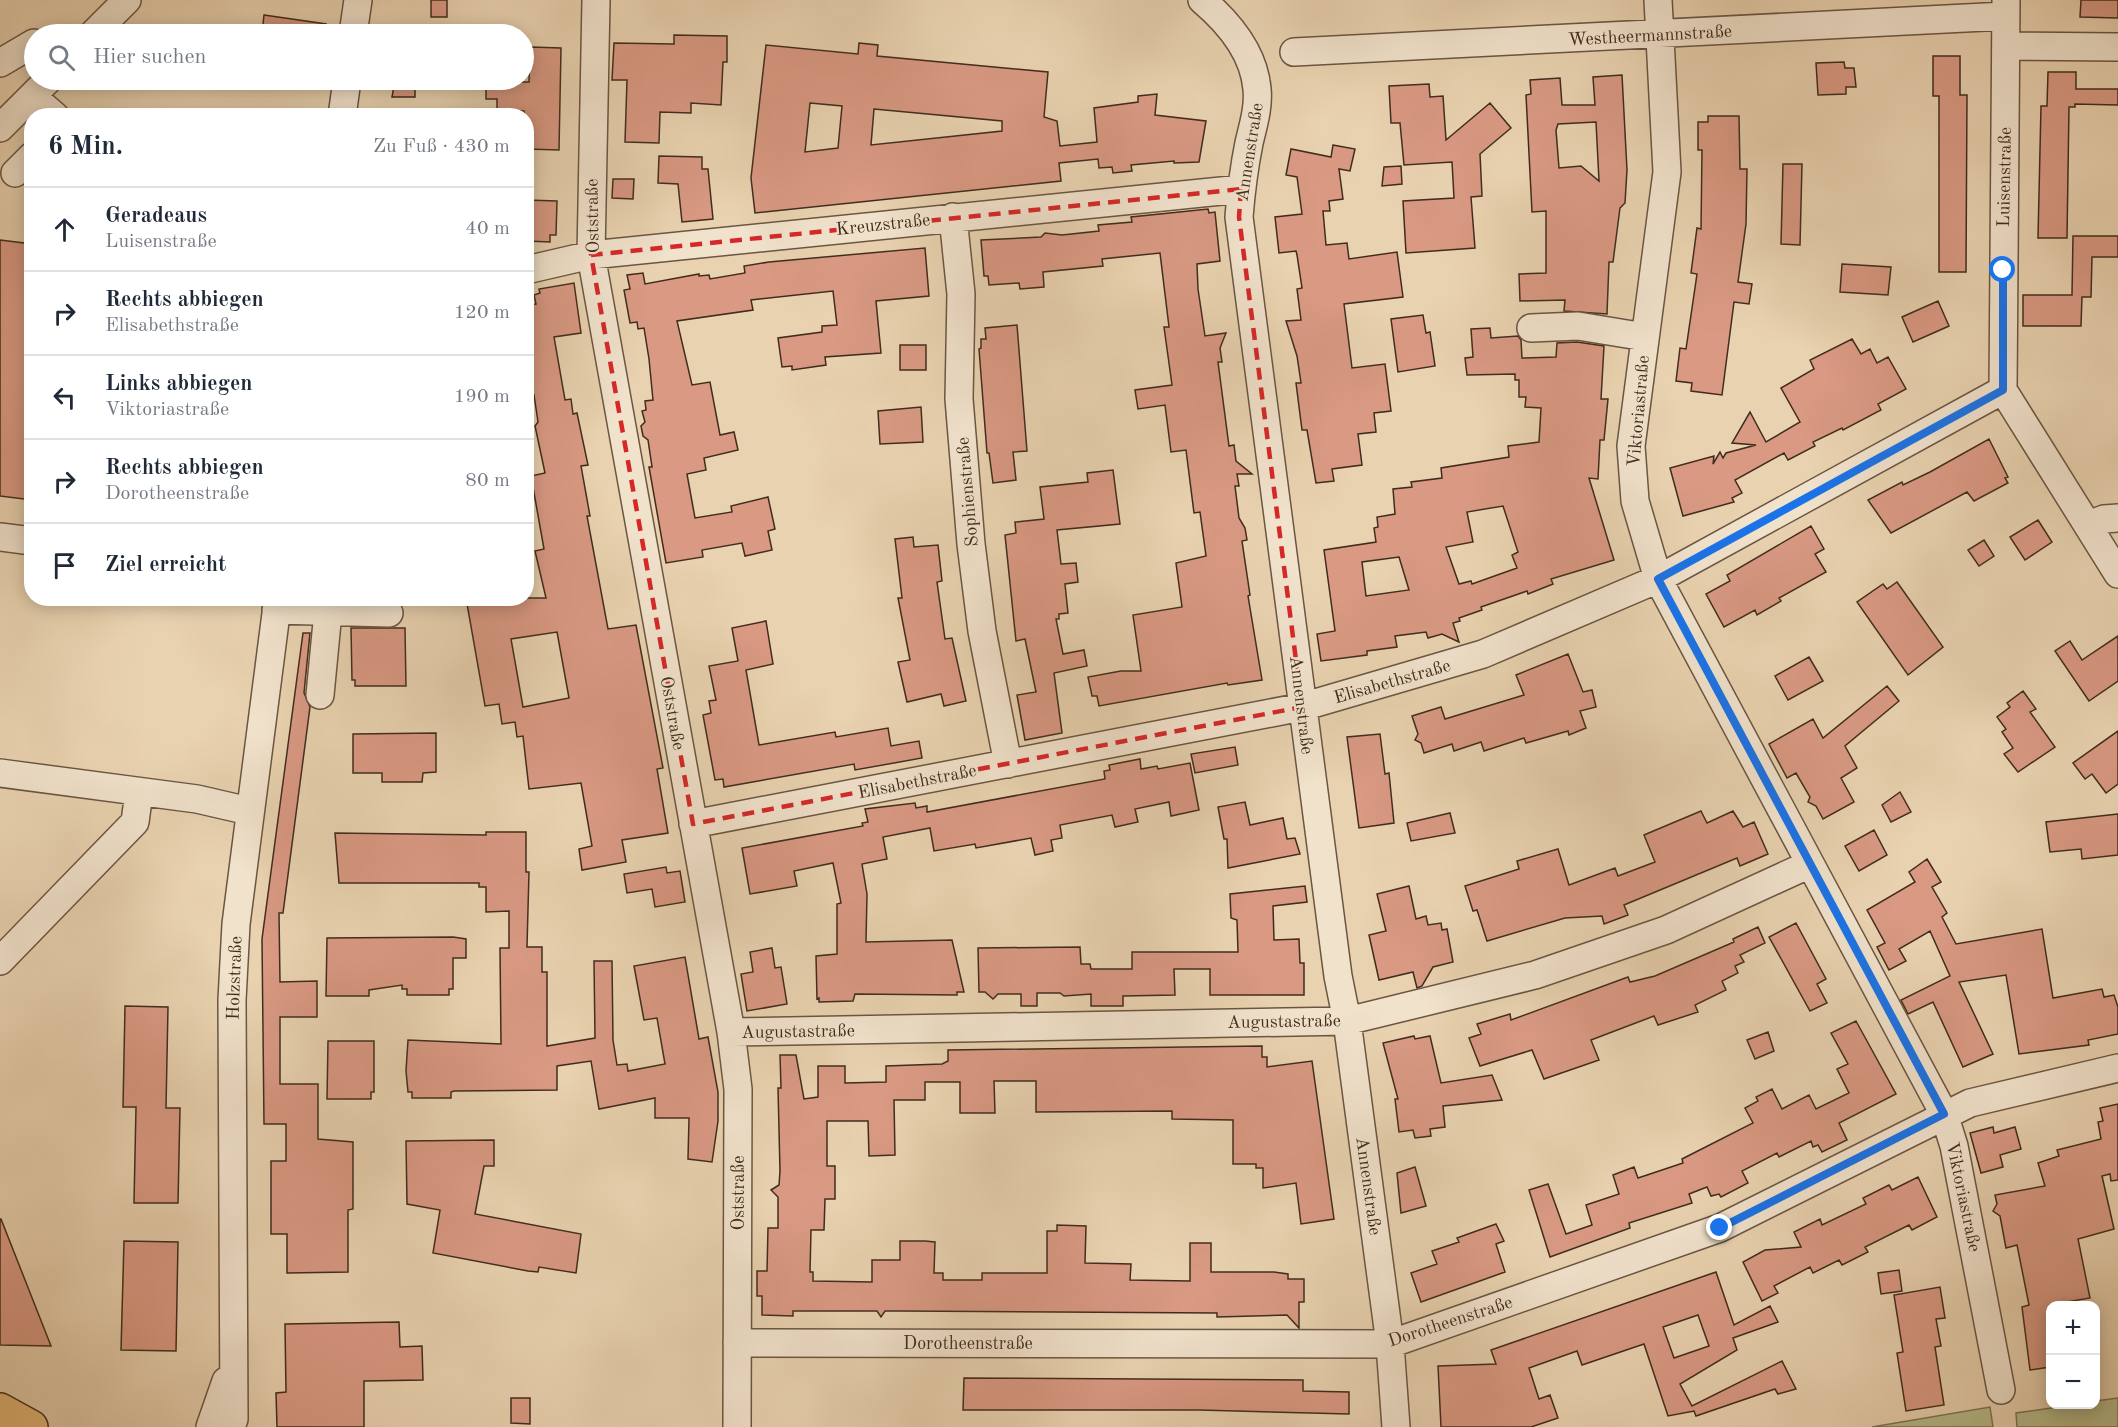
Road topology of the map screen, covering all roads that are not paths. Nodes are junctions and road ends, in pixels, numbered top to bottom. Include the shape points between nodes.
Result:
1 (127, 0) edge
2 (358, 0) edge
3 (596, 0) edge
4 (1202, 0) edge
5 (1658, 0) edge
6 (2006, 8) edge
7 (103, 24) edge
8 (354, 24) edge
9 (1661, 34) junction
10 (2006, 46) junction
11 (2118, 47) edge
12 (24, 49) edge
13 (1294, 52) dead end
14 (0, 63) edge
15 (38, 90) edge
16 (41, 90) edge
17 (346, 90) edge
18 (51, 108) edge
19 (343, 108) edge
20 (0, 128) edge
21 (1241, 189) junction
22 (953, 217) junction
23 (591, 255) junction
24 (534, 268) edge
25 (1531, 328) dead end
26 (1646, 337) junction
27 (2003, 390) junction
28 (2118, 518) edge
29 (2088, 525) junction
30 (0, 537) edge
31 (24, 540) edge
32 (2118, 574) edge
33 (1658, 579) junction
34 (277, 606) edge
35 (290, 606) edge
36 (328, 612) junction
37 (389, 613) dead end
38 (320, 695) dead end
39 (1302, 707) junction
40 (1008, 764) junction
41 (0, 773) edge
42 (139, 792) junction
43 (249, 811) junction
44 (693, 824) junction
45 (1809, 864) junction
46 (0, 961) edge
47 (1347, 1021) junction
48 (732, 1032) junction
49 (2118, 1068) edge
50 (1944, 1114) junction
51 (737, 1343) junction
52 (1390, 1344) junction
53 (233, 1360) junction
54 (2001, 1390) dead end
55 (0, 1410) edge
56 (31, 1427) edge
57 (210, 1427) edge
58 (231, 1427) edge
59 (738, 1427) edge
60 (1396, 1427) edge

1 - 7 street
2 - 8 street
3 - 23 street, Oststraße
4 - 21 street, Annenstraße via 1225,20 1245,51 1257,88
5 - 9 street, Viktoriastraße
6 - 9 street, Westheermannstraße
6 - 10 street, Luisenstraße
9 - 13 street, Westheermannstraße
9 - 26 street, Viktoriastraße via 1667,172
10 - 11 street
10 - 27 street, Luisenstraße
12 - 14 street
15 - 20 street
16 - 18 street
17 - 19 street
21 - 22 street, Kreuzstraße
21 - 39 street, Annenstraße via 1239,217
22 - 23 street, Kreuzstraße
22 - 40 street, Sophienstraße via 961,294 959,399 971,543 982,631
23 - 24 street, Kreuzstraße
23 - 44 street, Oststraße
25 - 26 street via 1578,326
26 - 33 street, Viktoriastraße via 1631,446 1632,472 1635,501
27 - 29 street
27 - 33 street, Elisabethstraße
28 - 29 street
29 - 32 street
30 - 31 street
33 - 39 street, Elisabethstraße via 1483,654
33 - 45 street, Viktoriastraße
34 - 43 street, Holzstraße
35 - 36 street
36 - 37 street
36 - 38 street
39 - 40 street, Elisabethstraße
39 - 47 street, Annenstraße
40 - 44 street, Elisabethstraße
41 - 42 street
42 - 43 street
42 - 46 street via 135,822
43 - 53 street, Holzstraße via 237,904 232,1000
44 - 48 street, Oststraße
45 - 47 street, Augustastraße via 1655,934 1535,975
45 - 50 street, Viktoriastraße
47 - 48 street, Augustastraße
47 - 52 street, Annenstraße
48 - 51 street, Oststraße via 738,1089
49 - 50 street, Dorotheenstraße via 1970,1103
50 - 52 street, Dorotheenstraße via 1720,1228
50 - 54 street, Viktoriastraße via 1954,1146
51 - 52 street, Dorotheenstraße
51 - 59 street, Oststraße
52 - 60 street, Annenstraße
53 - 57 street, Holzstraße
53 - 58 street, Holzstraße
55 - 56 main road

